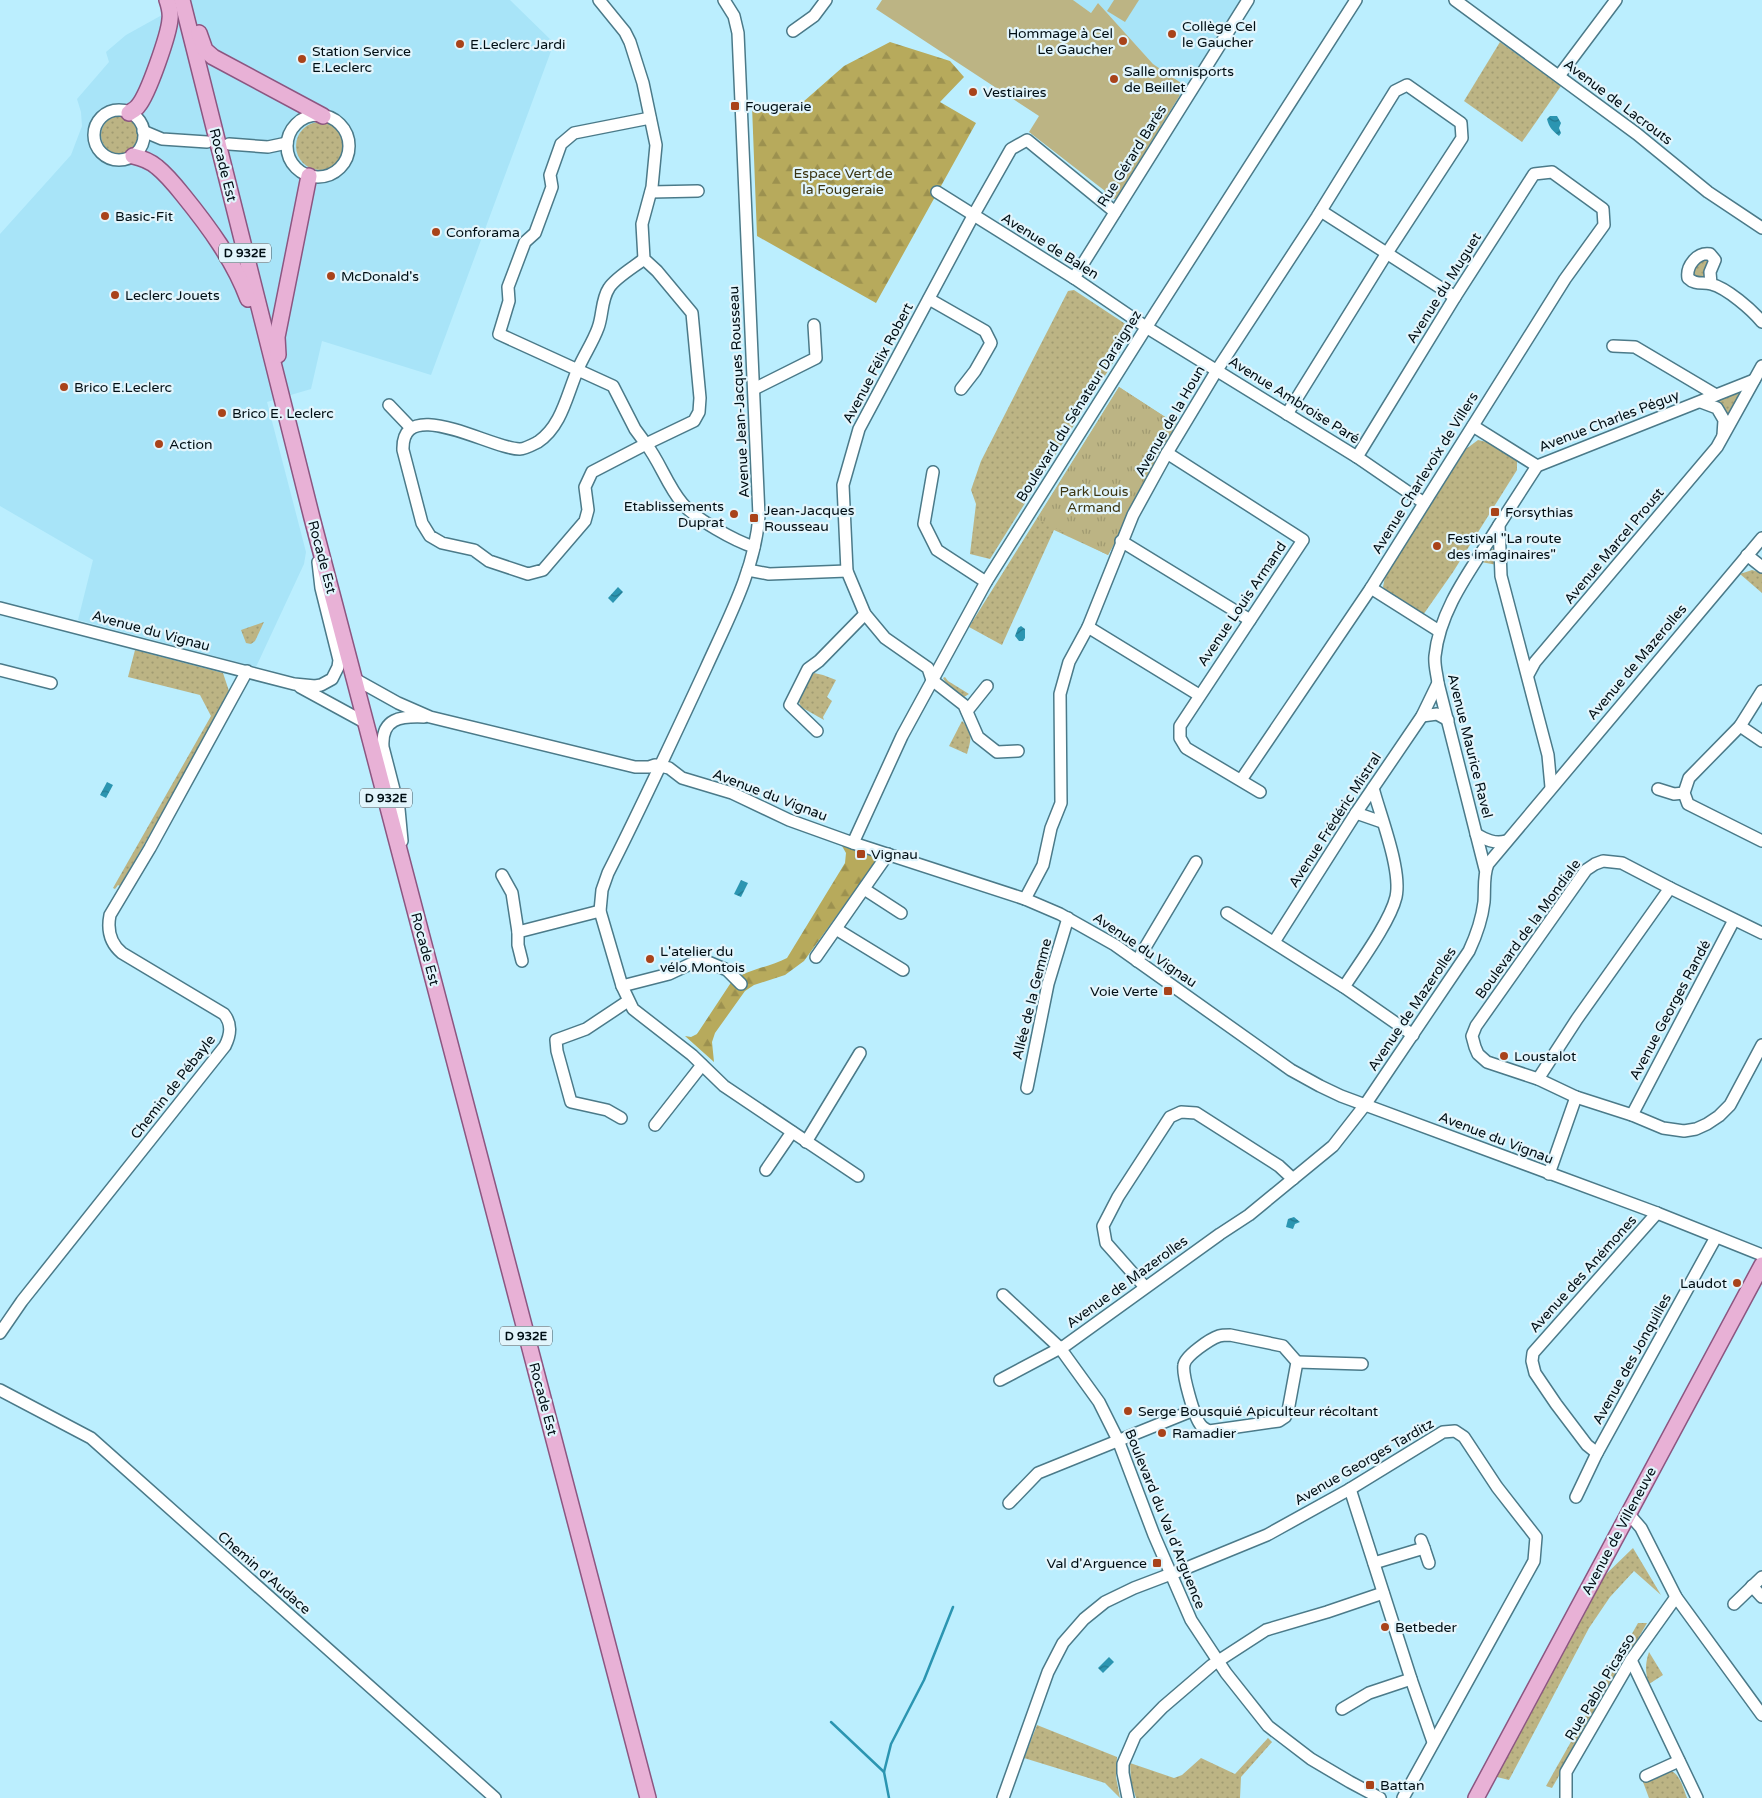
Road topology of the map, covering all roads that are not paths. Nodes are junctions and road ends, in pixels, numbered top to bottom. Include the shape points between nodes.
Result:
1 (167, 0) edge
2 (172, 0) edge
3 (182, 0) edge
4 (188, 0) edge
5 (599, 0) edge
6 (726, 0) edge
7 (826, 0) edge
8 (1248, 0) edge
9 (1356, 0) edge
10 (1455, 0) edge
11 (1616, 0) edge
12 (793, 31) dead end
13 (1559, 76) junction
14 (207, 98) junction
15 (129, 113) junction
16 (323, 116) junction
17 (650, 118) junction
18 (143, 131) junction
19 (162, 139) junction
20 (207, 142) dead end
21 (287, 143) junction
22 (229, 144) dead end
23 (268, 147) junction
24 (138, 150) junction
25 (288, 156) junction
26 (309, 176) junction
27 (1573, 188) joint
28 (698, 190) dead end
29 (651, 192) junction
30 (937, 192) dead end
31 (1320, 211) junction
32 (1114, 212) junction
33 (973, 216) junction
34 (1762, 228) edge
35 (1387, 254) junction
36 (644, 259) junction
37 (1074, 278) junction
38 (1711, 284) dead end
39 (1455, 297) junction
40 (929, 299) junction
41 (1762, 322) edge
42 (814, 325) dead end
43 (1146, 327) junction
44 (1613, 346) dead end
45 (1762, 366) edge
46 (577, 370) junction
47 (1217, 370) junction
48 (1754, 380) junction
49 (754, 389) junction
50 (961, 389) dead end
51 (1716, 395) junction
52 (1701, 402) junction
53 (389, 405) dead end
54 (284, 406) junction
55 (1287, 414) junction
56 (1473, 426) junction
57 (411, 428) junction
58 (1723, 437) junction
59 (646, 444) junction
60 (1167, 453) junction
61 (1357, 457) junction
62 (1537, 466) junction
63 (933, 472) dead end
64 (1424, 503) junction
65 (310, 510) junction
66 (1499, 525) junction
67 (1762, 538) edge
68 (1121, 541) junction
69 (754, 547) junction
70 (1747, 555) junction
71 (1762, 567) edge
72 (748, 570) junction
73 (847, 571) junction
74 (986, 582) junction
75 (1371, 588) junction
76 (0, 608) edge
77 (865, 614) junction
78 (1250, 620) junction
79 (1088, 627) junction
80 (1439, 631) junction
81 (1520, 645) junction
82 (1543, 652) junction
83 (0, 670) edge
84 (247, 671) junction
85 (1528, 675) junction
86 (355, 679) junction
87 (932, 680) junction
88 (51, 683) dead end
89 (1438, 683) junction
90 (294, 684) junction
91 (987, 686) dead end
92 (1762, 691) edge
93 (1200, 695) junction
94 (967, 710) junction
95 (1422, 716) junction
96 (430, 717) junction
97 (1448, 720) junction
98 (366, 723) junction
99 (1740, 726) junction
100 (816, 731) dead end
101 (1762, 741) edge
102 (1018, 751) dead end
103 (1548, 755) junction
104 (1570, 765) junction
105 (662, 766) junction
106 (1241, 780) junction
107 (1551, 786) junction
108 (1372, 788) junction
109 (1658, 789) dead end
110 (1260, 792) dead end
111 (1684, 793) junction
112 (1356, 812) junction
113 (1382, 822) junction
114 (1476, 834) junction
115 (1506, 841) junction
116 (1762, 841) edge
117 (853, 842) junction
118 (888, 854) junction
119 (1196, 862) dead end
120 (1485, 870) junction
121 (406, 873) junction
122 (502, 875) dead end
123 (1670, 888) junction
124 (864, 889) junction
125 (1025, 899) junction
126 (600, 911) junction
127 (901, 913) dead end
128 (1227, 913) dead end
129 (1068, 918) junction
130 (1734, 920) junction
131 (836, 928) junction
132 (518, 932) junction
133 (1762, 933) edge
134 (1274, 942) junction
135 (816, 957) dead end
136 (522, 961) dead end
137 (1137, 961) junction
138 (903, 970) dead end
139 (741, 984) dead end
140 (622, 986) junction
141 (1344, 987) junction
142 (628, 1001) junction
143 (1413, 1035) junction
144 (1762, 1045) edge
145 (860, 1053) dead end
146 (702, 1065) junction
147 (1538, 1079) junction
148 (1027, 1088) dead end
149 (1576, 1097) junction
150 (1365, 1105) junction
151 (1632, 1115) junction
152 (621, 1118) dead end
153 (654, 1126) dead end
154 (792, 1132) junction
155 (806, 1142) junction
156 (766, 1170) dead end
157 (1549, 1174) junction
158 (858, 1176) dead end
159 (1293, 1179) junction
160 (1657, 1213) junction
161 (1716, 1237) junction
162 (1762, 1255) edge
163 (1762, 1265) edge
164 (1145, 1287) junction
165 (1003, 1295) dead end
166 (0, 1332) edge
167 (1060, 1348) junction
168 (1297, 1362) junction
169 (1362, 1364) dead end
170 (1000, 1380) dead end
171 (0, 1390) edge
172 (1194, 1410) junction
173 (1118, 1440) junction
174 (1597, 1453) junction
175 (1350, 1489) junction
176 (1576, 1497) dead end
177 (1009, 1503) dead end
178 (1628, 1513) junction
179 (1374, 1563) junction
180 (1428, 1564) dead end
181 (1171, 1574) junction
182 (1762, 1577) edge
183 (1752, 1586) junction
184 (1383, 1593) junction
185 (1676, 1597) junction
186 (1762, 1597) edge
187 (1734, 1604) dead end
188 (1631, 1660) junction
189 (1218, 1662) junction
190 (1411, 1679) junction
191 (1342, 1709) dead end
192 (1762, 1715) edge
193 (1433, 1742) junction
194 (1679, 1761) junction
195 (1646, 1776) dead end
196 (494, 1798) edge
197 (648, 1798) edge
198 (1003, 1798) edge
199 (1128, 1798) edge
200 (1380, 1798) edge
201 (1403, 1798) edge
202 (1476, 1798) edge
203 (1566, 1798) edge
204 (1697, 1798) edge

1 - 15 main road via 170,21 160,58 142,100
2 - 14 main road, Rocade Est / D 932E
3 - 14 main road, Rocade Est / D 932E
4 - 16 main road via 202,43 209,54
5 - 17 street via 625,32 643,83
6 - 49 street, Avenue Jean-Jacques Rousseau via 738,33
7 - 12 street via 814,16
8 - 32 street, Rue Gérard Barès
9 - 43 street, Boulevard du Sénateur Daraignez
10 - 13 street, Avenue de Lacrouts
11 - 13 street
13 - 34 street, Avenue de Lacrouts via 1708,192
14 - 54 main road, Rocade Est / D 932E
15 - 18 street via 138,120
15 - 24 street via 117,111 105,115 97,125 94,137 98,149 108,157 122,160
16 - 21 street via 315,115 299,121
16 - 26 street via 331,118 344,129 348,152 343,164 330,175
17 - 29 street via 656,145
17 - 46 street via 574,133 561,144 550,174 552,187 549,196 535,234 525,242 508,288 509,301 499,334
18 - 19 street
18 - 24 street
19 - 20 street
19 - 24 street
21 - 23 street
21 - 25 street
22 - 23 street
23 - 25 street
24 - 54 main road via 144,159 169,178 193,207 242,280 272,383
25 - 26 street via 296,169
26 - 65 main road via 276,345 305,465
27 - 39 street, Avenue du Muguet via 1552,172 1534,174
27 - 56 street, Avenue Charlevoix de Villers via 1603,209 1604,225 1565,279
28 - 29 street
29 - 36 street via 642,224
30 - 33 street, Avenue de Balen
31 - 35 street
31 - 35 street, Avenue de la Houn via 1395,91 1407,85 1462,123 1462,138
31 - 47 street, Avenue de la Houn
32 - 33 street, Avenue Félix Robert via 1026,140 1011,149
32 - 37 street, Rue Gérard Barès
33 - 37 street, Avenue de Balen
33 - 40 street, Avenue Félix Robert
35 - 39 street
35 - 55 street
36 - 46 street via 609,287 598,329
36 - 59 street via 692,313 700,398 699,412 694,421
37 - 43 street, Avenue de Balen
38 - 41 street via 1736,298
39 - 61 street, Avenue du Muguet
40 - 50 street via 986,331 991,343 976,371
40 - 73 street, Avenue Félix Robert via 856,434 843,485
42 - 49 street via 816,358
43 - 47 street, Avenue Ambroise Paré
43 - 74 street, Boulevard du Sénateur Daraignez
44 - 51 street via 1635,347
45 - 48 street, Avenue Marcel Proust
46 - 57 street via 555,424 538,441 521,449 434,424
46 - 59 street via 613,386
47 - 55 street, Avenue Ambroise Paré
47 - 60 street, Avenue de la Houn
48 - 51 street, Avenue Charles Péguy
48 - 58 street, Avenue Marcel Proust
49 - 69 street, Avenue Jean-Jacques Rousseau via 759,516
51 - 52 street, Avenue Charles Péguy
52 - 58 street via 1717,408 1724,420
52 - 62 street, Avenue Charles Péguy
53 - 57 street
54 - 65 main road, Rocade Est / D 932E
55 - 61 street, Avenue Ambroise Paré
56 - 62 street
56 - 64 street, Avenue Charlevoix de Villers
57 - 59 street via 404,438 403,450 422,523 430,536 442,543 474,550 489,561 528,574 542,570 585,521 588,510 585,487 592,472
58 - 82 street, Avenue Marcel Proust
59 - 69 street via 682,504 711,526
60 - 68 street, Avenue de la Houn
60 - 78 street, Avenue Louis Armand via 1303,540
61 - 64 street, Avenue Ambroise Paré
62 - 66 street, Avenue Charles Péguy
63 - 74 street via 924,524 937,550
64 - 75 street, Avenue Charlevoix de Villers
65 - 86 main road, Rocade Est / D 932E
65 - 90 street via 321,588 339,660 335,674 326,682 315,686
66 - 80 street, Avenue Maurice Ravel via 1449,606
66 - 81 street via 1501,576
67 - 70 street, Avenue de Mazerolles
68 - 78 street
68 - 79 street, Avenue de la Houn
69 - 72 street, Avenue Jean-Jacques Rousseau
70 - 71 street
70 - 104 street, Avenue de Mazerolles
72 - 73 street via 769,574
72 - 105 street, Avenue Jean-Jacques Rousseau via 734,609
73 - 77 street, Avenue Félix Robert
74 - 87 street, Boulevard du Sénateur Daraignez
75 - 80 street
75 - 106 street, Avenue Charlevoix de Villers
76 - 84 street, Avenue du Vignau
77 - 87 street, Avenue Félix Robert via 885,638 928,668
77 - 100 street via 819,662 808,669 790,705
78 - 93 street, Avenue Louis Armand
79 - 93 street
79 - 125 street, Avenue de la Houn via 1069,662 1060,694 1061,802 1043,865
80 - 89 street, Avenue Maurice Ravel via 1435,658
81 - 82 street
81 - 85 street
82 - 85 street, Avenue Marcel Proust
83 - 88 street
84 - 90 street, Avenue du Vignau
84 - 166 street, Chemin de Pébayle via 108,923 112,942 122,954 224,1014 230,1026 228,1039
85 - 103 street
86 - 96 street
86 - 98 main road, Rocade Est / D 932E
87 - 94 street, Avenue Félix Robert
87 - 117 street, Boulevard du Sénateur Daraignez
89 - 95 street, Avenue Frédéric Mistral
89 - 97 street, Avenue Maurice Ravel
90 - 98 street
91 - 94 street
92 - 99 street
93 - 106 street, Avenue Louis Armand via 1180,726 1180,738 1186,748
94 - 102 street via 978,737 996,752
95 - 97 street via 1437,714
95 - 108 street, Avenue Frédéric Mistral
96 - 105 street via 635,767
96 - 121 street via 399,718 388,727 382,739 398,809
97 - 114 street, Avenue Maurice Ravel
98 - 121 main road, Rocade Est / D 932E
99 - 101 street
99 - 111 street via 1689,778
103 - 104 street via 1553,761
103 - 107 street
104 - 107 street, Avenue de Mazerolles
105 - 117 street, Avenue du Vignau via 682,778 732,794 789,820
105 - 126 street, Avenue Jean-Jacques Rousseau via 608,873
106 - 110 street
107 - 115 street, Avenue de Mazerolles
108 - 112 street, Avenue Frédéric Mistral
108 - 113 street
109 - 111 street via 1674,794
111 - 116 street via 1688,804
112 - 113 street
112 - 134 street, Avenue Frédéric Mistral
113 - 141 street via 1397,873 1396,896 1388,918
114 - 115 street via 1490,841
114 - 120 street, Avenue Maurice Ravel
115 - 120 street, Avenue de Mazerolles
117 - 118 street, Avenue du Vignau
118 - 124 street
118 - 125 street, Avenue du Vignau
119 - 137 street
120 - 143 street, Avenue de Mazerolles via 1484,905 1475,938
121 - 197 main road, Rocade Est / D 932E
122 - 132 street via 512,892
123 - 130 street, Boulevard de la Mondiale
123 - 147 street
123 - 147 street, Boulevard de la Mondiale via 1622,863 1603,861 1586,870 1476,1026 1472,1036 1475,1047 1486,1062
124 - 127 street
124 - 131 street
125 - 129 street, Avenue du Vignau
126 - 132 street
126 - 140 street
128 - 134 street
129 - 137 street, Avenue du Vignau
129 - 148 street, Allée de la Gemme via 1048,984
130 - 133 street, Boulevard de la Mondiale
130 - 151 street, Avenue Georges Randé
131 - 135 street
131 - 138 street
132 - 136 street
134 - 141 street
137 - 150 street, Avenue du Vignau via 1292,1070
139 - 140 street via 727,970 701,959 669,974
140 - 142 street
141 - 143 street
142 - 146 street via 633,1009
142 - 152 street via 586,1029 556,1040 556,1051 571,1102 607,1110
143 - 150 street, Avenue de Mazerolles
144 - 151 street, Boulevard de la Mondiale via 1730,1105 1706,1124 1696,1129 1663,1128
145 - 155 street
146 - 153 street
146 - 154 street via 724,1086
147 - 149 street, Boulevard de la Mondiale
149 - 151 street, Boulevard de la Mondiale
149 - 157 street
150 - 157 street, Avenue du Vignau
150 - 159 street, Avenue de Mazerolles via 1333,1146
154 - 155 street
154 - 156 street
155 - 158 street
157 - 160 street, Avenue du Vignau
159 - 164 street, Avenue de Mazerolles via 1249,1216
159 - 164 street via 1279,1166 1196,1113 1181,1112 1170,1117 1118,1196 1103,1226 1106,1243
160 - 161 street, Avenue du Vignau
160 - 174 street, Avenue des Anémones via 1533,1353 1535,1374 1587,1445
161 - 162 street, Avenue du Vignau
161 - 174 street, Avenue des Jonquilles
163 - 178 main road, Avenue de Villeneuve
164 - 167 street, Avenue de Mazerolles
165 - 167 street, Boulevard du Val d'Arguence
167 - 170 street, Avenue de Mazerolles
167 - 173 street, Boulevard du Val d'Arguence via 1099,1402
168 - 169 street
168 - 172 street via 1288,1411 1279,1421 1209,1431 1200,1425
168 - 172 street via 1283,1346 1230,1335 1219,1336 1187,1356 1185,1376
171 - 196 street, Chemin d'Audace via 91,1438
172 - 173 street
173 - 177 street via 1038,1473
173 - 181 street, Boulevard du Val d'Arguence
174 - 176 street, Avenue des Jonquilles
175 - 179 street
175 - 181 street, Avenue Georges Tarditz via 1266,1535
175 - 193 street, Avenue Georges Tarditz via 1443,1432 1455,1431 1464,1437 1536,1537 1534,1561
178 - 185 street via 1641,1528
178 - 202 main road, Avenue de Villeneuve
179 - 180 street via 1423,1544
179 - 184 street
181 - 189 street, Boulevard du Val d'Arguence via 1191,1620
181 - 198 street, Avenue Georges Tarditz via 1104,1602 1063,1643 1048,1672
182 - 183 street
183 - 186 street
183 - 187 street
184 - 189 street via 1266,1630
184 - 190 street
185 - 188 street, Rue Pablo Picasso
185 - 192 street
188 - 194 street
188 - 203 street, Rue Pablo Picasso via 1566,1772
189 - 199 street via 1162,1707 1135,1736 1123,1764
189 - 200 street, Boulevard du Val d'Arguence via 1268,1726 1312,1759
190 - 191 street via 1369,1693
190 - 193 street
193 - 201 street, Avenue Georges Tarditz
194 - 195 street
194 - 204 street

